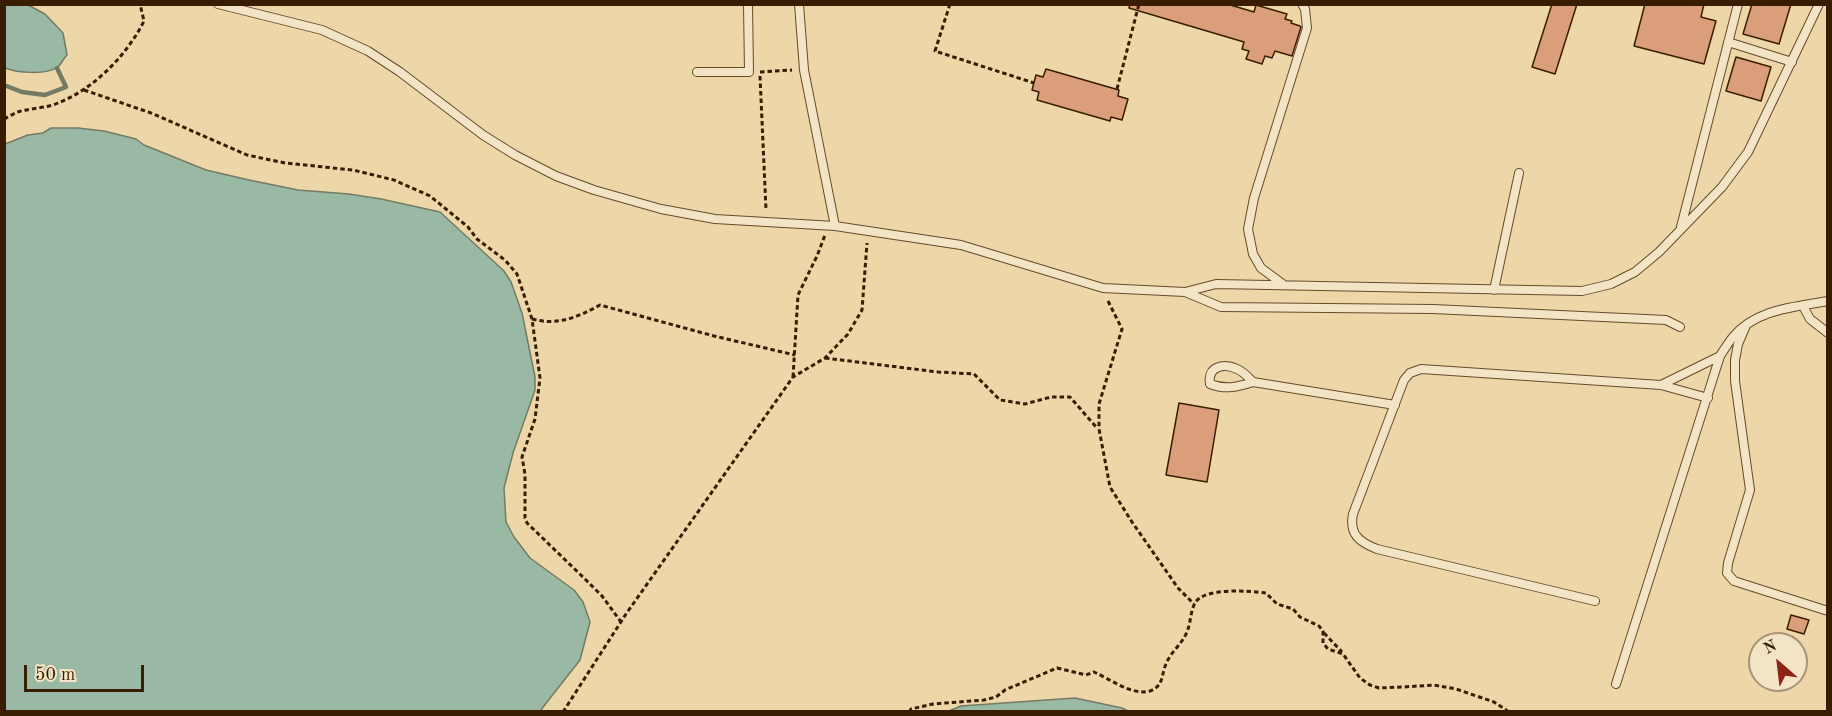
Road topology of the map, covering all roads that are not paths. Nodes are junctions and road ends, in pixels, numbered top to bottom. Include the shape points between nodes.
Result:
1 (218, 4) edge
2 (748, 4) edge
3 (799, 4) edge
4 (1302, 4) edge
5 (1738, 4) edge
6 (1819, 4) edge
7 (1728, 42) junction
8 (1792, 62) junction
9 (697, 72) dead end
10 (1519, 173) dead end
11 (831, 225) junction
12 (1681, 227) junction
13 (1284, 285) junction
14 (1494, 290) junction
15 (1185, 292) junction
16 (1827, 301) edge
17 (1803, 306) junction
18 (1746, 325) junction
19 (1680, 327) dead end
20 (1827, 333) edge
21 (1720, 356) junction
22 (1253, 382) junction
23 (1661, 385) junction
24 (1708, 398) junction
25 (1395, 405) junction
26 (1595, 601) dead end
27 (1827, 611) edge
28 (1616, 684) dead end

1 - 11 lane via 322,30 368,51 515,155 594,190 715,219
2 - 9 lane via 749,72
3 - 11 lane via 804,70
4 - 13 lane via 1307,28 1248,229 1253,254 1261,268
5 - 7 lane
6 - 8 lane
7 - 8 lane
7 - 12 lane
8 - 12 lane via 1748,152 1722,187
10 - 14 lane
11 - 15 lane via 961,245 1103,288
12 - 14 lane via 1635,272 1611,284 1582,291
13 - 14 lane
13 - 15 lane via 1216,284
15 - 19 lane via 1221,307 1433,309 1666,320
16 - 17 lane
17 - 18 lane via 1784,308
17 - 20 lane via 1810,319
18 - 21 lane
18 - 27 lane via 1738,344 1735,381 1750,490 1727,573 1734,581
21 - 23 lane
21 - 24 lane
22 - 22 lane via 1220,387 1210,384 1209,379 1215,368 1228,366
22 - 25 lane
23 - 24 lane
23 - 25 lane via 1421,369 1404,380
24 - 28 lane
25 - 26 lane via 1353,514 1353,530 1363,543

